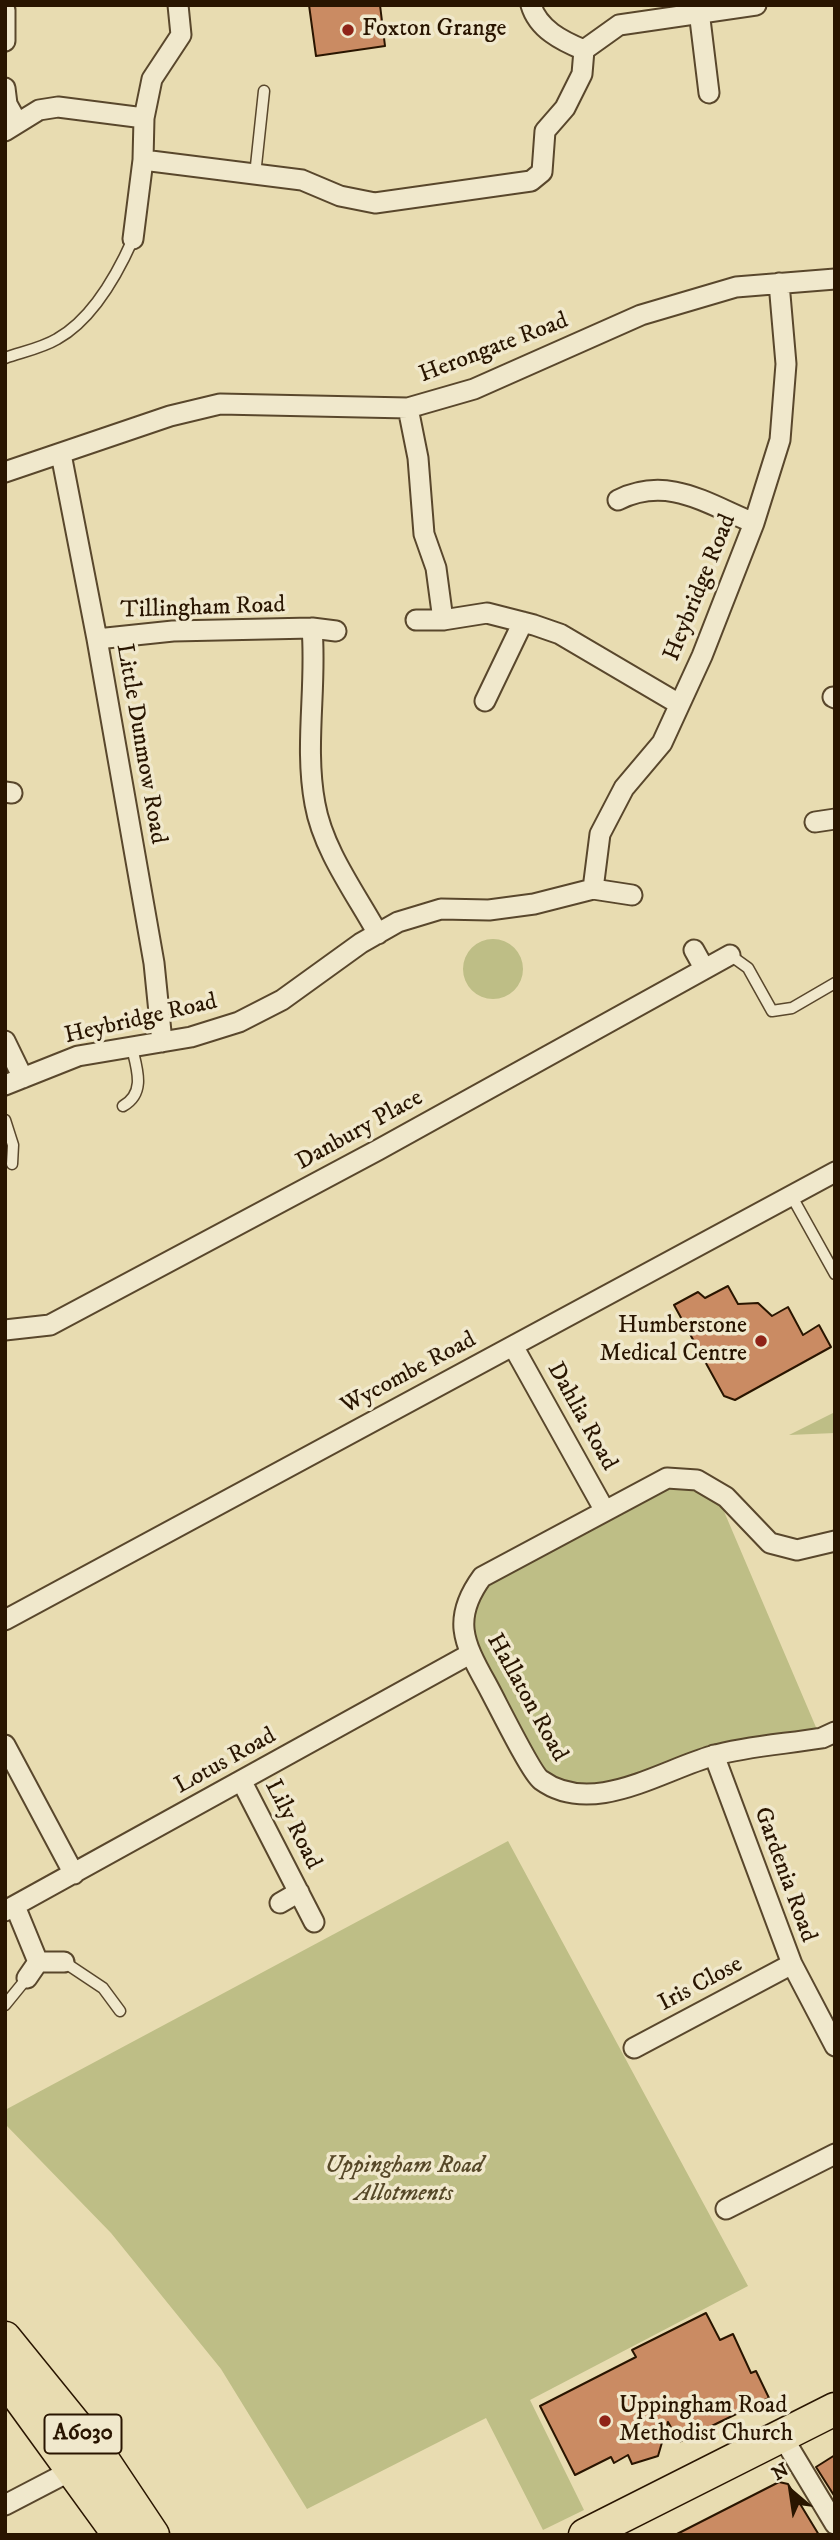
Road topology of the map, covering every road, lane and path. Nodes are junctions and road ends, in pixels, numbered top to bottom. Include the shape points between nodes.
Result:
1 (178, 5) edge
2 (531, 5) edge
3 (756, 5) edge
4 (5, 10) edge
5 (699, 11) junction
6 (5, 41) edge
7 (584, 50) junction
8 (5, 88) edge
9 (264, 91) dead end
10 (709, 93) dead end
11 (144, 118) junction
12 (11, 126) edge
13 (143, 160) junction
14 (255, 175) junction
15 (133, 239) joint
16 (835, 279) edge
17 (779, 283) junction
18 (5, 358) edge
19 (408, 408) junction
20 (61, 454) junction
21 (5, 472) edge
22 (618, 500) dead end
23 (754, 523) junction
24 (416, 620) dead end
25 (443, 620) junction
26 (523, 622) junction
27 (312, 628) junction
28 (336, 631) dead end
29 (97, 639) junction
30 (485, 701) dead end
31 (680, 704) junction
32 (593, 889) junction
33 (632, 895) dead end
34 (378, 934) junction
35 (730, 955) joint
36 (835, 983) edge
37 (5, 1041) edge
38 (162, 1042) junction
39 (132, 1048) junction
40 (14, 1082) edge
41 (123, 1106) dead end
42 (5, 1120) edge
43 (12, 1164) dead end
44 (835, 1172) edge
45 (791, 1195) junction
46 (835, 1274) edge
47 (5, 1330) edge
48 (513, 1346) junction
49 (605, 1511) junction
50 (835, 1541) edge
51 (5, 1620) edge
52 (470, 1654) junction
53 (835, 1732) edge
54 (5, 1745) edge
55 (714, 1755) junction
56 (242, 1782) junction
57 (75, 1874) junction
58 (299, 1892) junction
59 (280, 1903) dead end
60 (10, 1909) edge
61 (314, 1922) dead end
62 (64, 1962) joint
63 (792, 1964) junction
64 (33, 1970) junction
65 (5, 2005) edge
66 (120, 2011) dead end
67 (835, 2046) edge
68 (634, 2048) dead end
69 (835, 2154) edge
70 (726, 2209) dead end
71 (5, 2338) edge
72 (5, 2378) edge
73 (835, 2409) edge
74 (782, 2437) junction
75 (99, 2454) junction
76 (73, 2471) junction
77 (5, 2505) edge
78 (835, 2524) edge
79 (603, 2531) edge
80 (119, 2535) edge
81 (153, 2535) edge

1 - 11 street via 181,34 152,79
2 - 7 street via 534,17 562,41
3 - 5 street
4 - 6 street
5 - 7 street via 619,25
5 - 10 street
7 - 14 street via 582,74 565,107 545,131 542,172 531,181 375,203 340,196 302,180
8 - 12 street
9 - 14 lane
11 - 12 street via 58,107 39,110
11 - 13 street
13 - 14 street
13 - 15 street
15 - 18 lane via 115,277 68,332
16 - 17 street, Herongate Road
17 - 19 street, Herongate Road via 736,286 641,315 474,389
17 - 23 street, Heybridge Road via 786,364 780,440
19 - 20 street, Herongate Road via 220,404 170,416
19 - 25 street via 418,458 424,534 436,568
20 - 21 street, Herongate Road
20 - 29 street, Little Dunmow Road
22 - 23 street via 635,492 666,488
23 - 31 street, Heybridge Road
24 - 25 street
25 - 26 street via 487,613
26 - 30 street
26 - 31 street via 560,634
27 - 28 street, Tillingham Road
27 - 29 street, Tillingham Road via 173,631
27 - 34 street, Tillingham Road via 315,805 335,858
29 - 38 street, Little Dunmow Road via 154,962
31 - 32 street, Heybridge Road via 662,743 624,788 600,834
32 - 33 street, Heybridge Road
32 - 34 street, Heybridge Road via 489,910 441,909 398,922
34 - 38 street, Heybridge Road via 282,1000 239,1022
35 - 36 lane via 748,968 772,1011 792,1008
35 - 47 street, Danbury Place via 699,959 377,1150 50,1325
37 - 40 street
38 - 39 street, Heybridge Road
39 - 40 street, Heybridge Road via 78,1056
39 - 41 lane via 137,1090
42 - 43 lane via 13,1145
44 - 45 street, Wycombe Road
45 - 46 lane
45 - 48 street, Wycombe Road
48 - 49 street, Dahlia Road
48 - 51 street, Wycombe Road
49 - 50 street, Hallaton Road via 667,1478 697,1480 726,1497 770,1543 797,1550
49 - 52 street, Hallaton Road via 482,1577 467,1597 462,1625
52 - 55 street, Hallaton Road via 539,1779 566,1792 604,1794
52 - 56 street, Lotus Road
53 - 55 street, Hallaton Road
54 - 57 street
55 - 63 street, Gardenia Road
56 - 57 street, Lotus Road
56 - 58 street, Lily Road
57 - 60 street, Lotus Road
58 - 59 street, Lily Road
58 - 61 street, Lily Road
60 - 64 street
62 - 64 street
62 - 66 lane via 103,1988
63 - 67 street, Gardenia Road
63 - 68 street, Iris Close
64 - 65 lane
69 - 70 street
71 - 75 highway, A6030
72 - 76 highway
73 - 74 highway
74 - 78 street
74 - 79 highway
75 - 76 street
75 - 81 highway, A6030
76 - 77 street
76 - 80 highway

